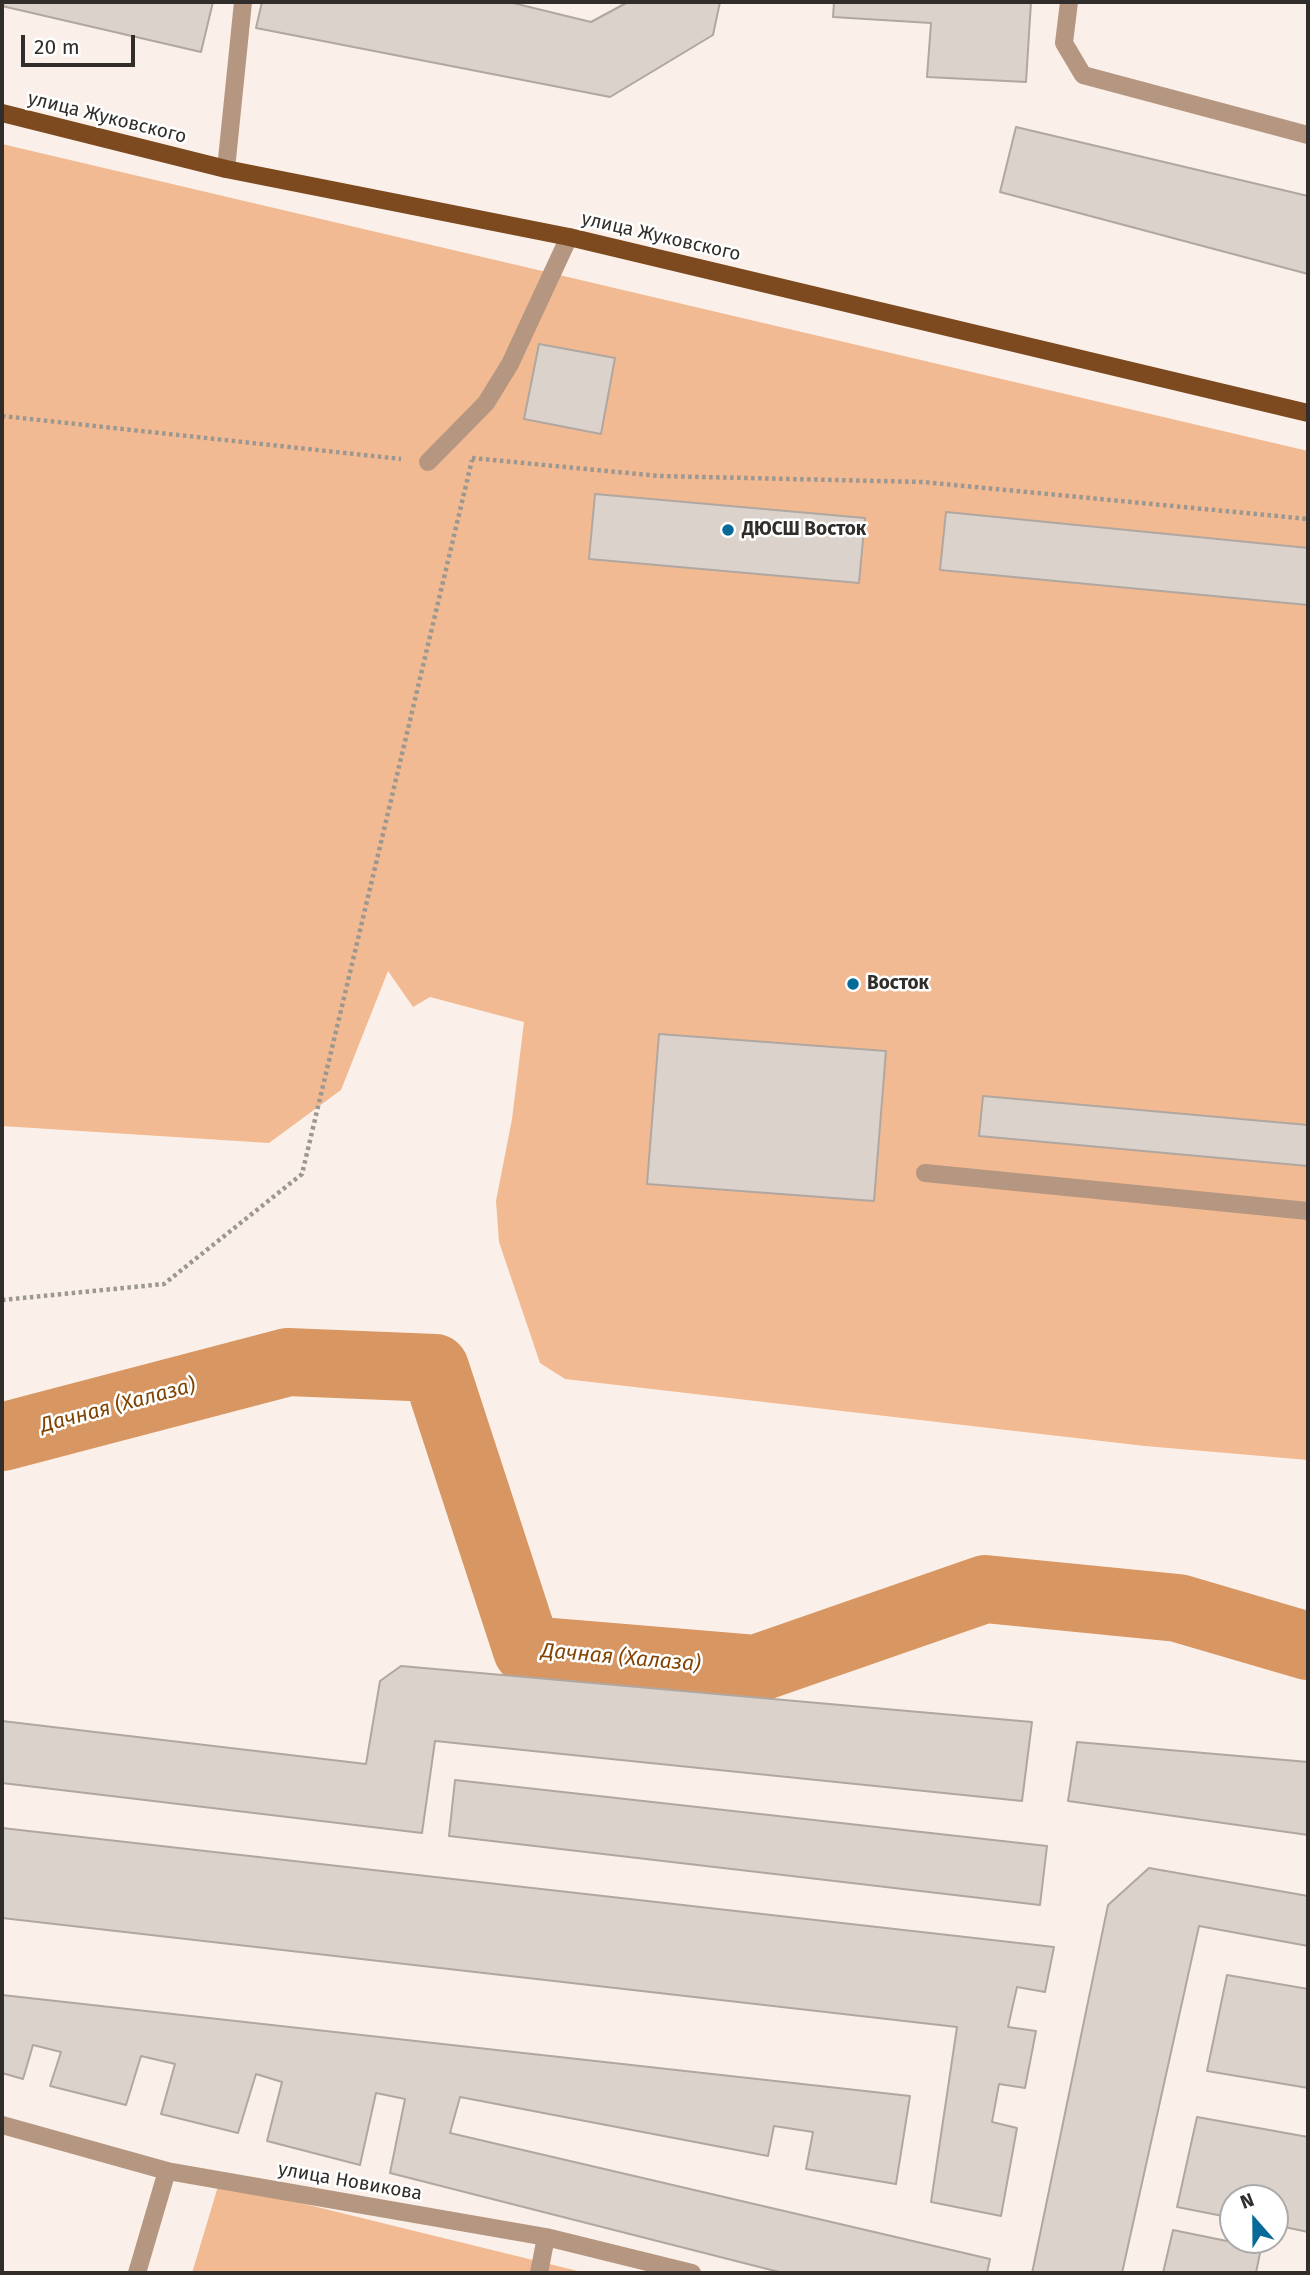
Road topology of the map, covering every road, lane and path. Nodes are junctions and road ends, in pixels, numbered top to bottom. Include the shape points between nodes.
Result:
1 (243, 2) edge
2 (1069, 2) edge
3 (2, 113) edge
4 (1308, 135) edge
5 (226, 169) junction
6 (569, 237) junction
7 (1308, 413) edge
8 (2, 416) edge
9 (472, 458) junction
10 (428, 462) junction
11 (1308, 519) edge
12 (925, 1173) dead end
13 (1308, 1211) edge
14 (2, 1300) edge
15 (2, 2125) edge
16 (167, 2171) junction
17 (546, 2238) junction
18 (137, 2273) edge
19 (538, 2273) edge
20 (692, 2273) edge

1 - 5 street
2 - 4 street via 1064,43 1083,75
3 - 5 main road, улица Жуковского
5 - 6 main road, улица Жуковского
6 - 7 main road, улица Жуковского
6 - 10 street via 510,364 486,403
8 - 10 path
9 - 10 path
9 - 11 path via 659,476 923,482
9 - 14 path via 302,1174 164,1284
12 - 13 street
15 - 16 street, улица Новикова
16 - 17 street, улица Новикова
16 - 18 street
17 - 19 street
17 - 20 street, улица Новикова

